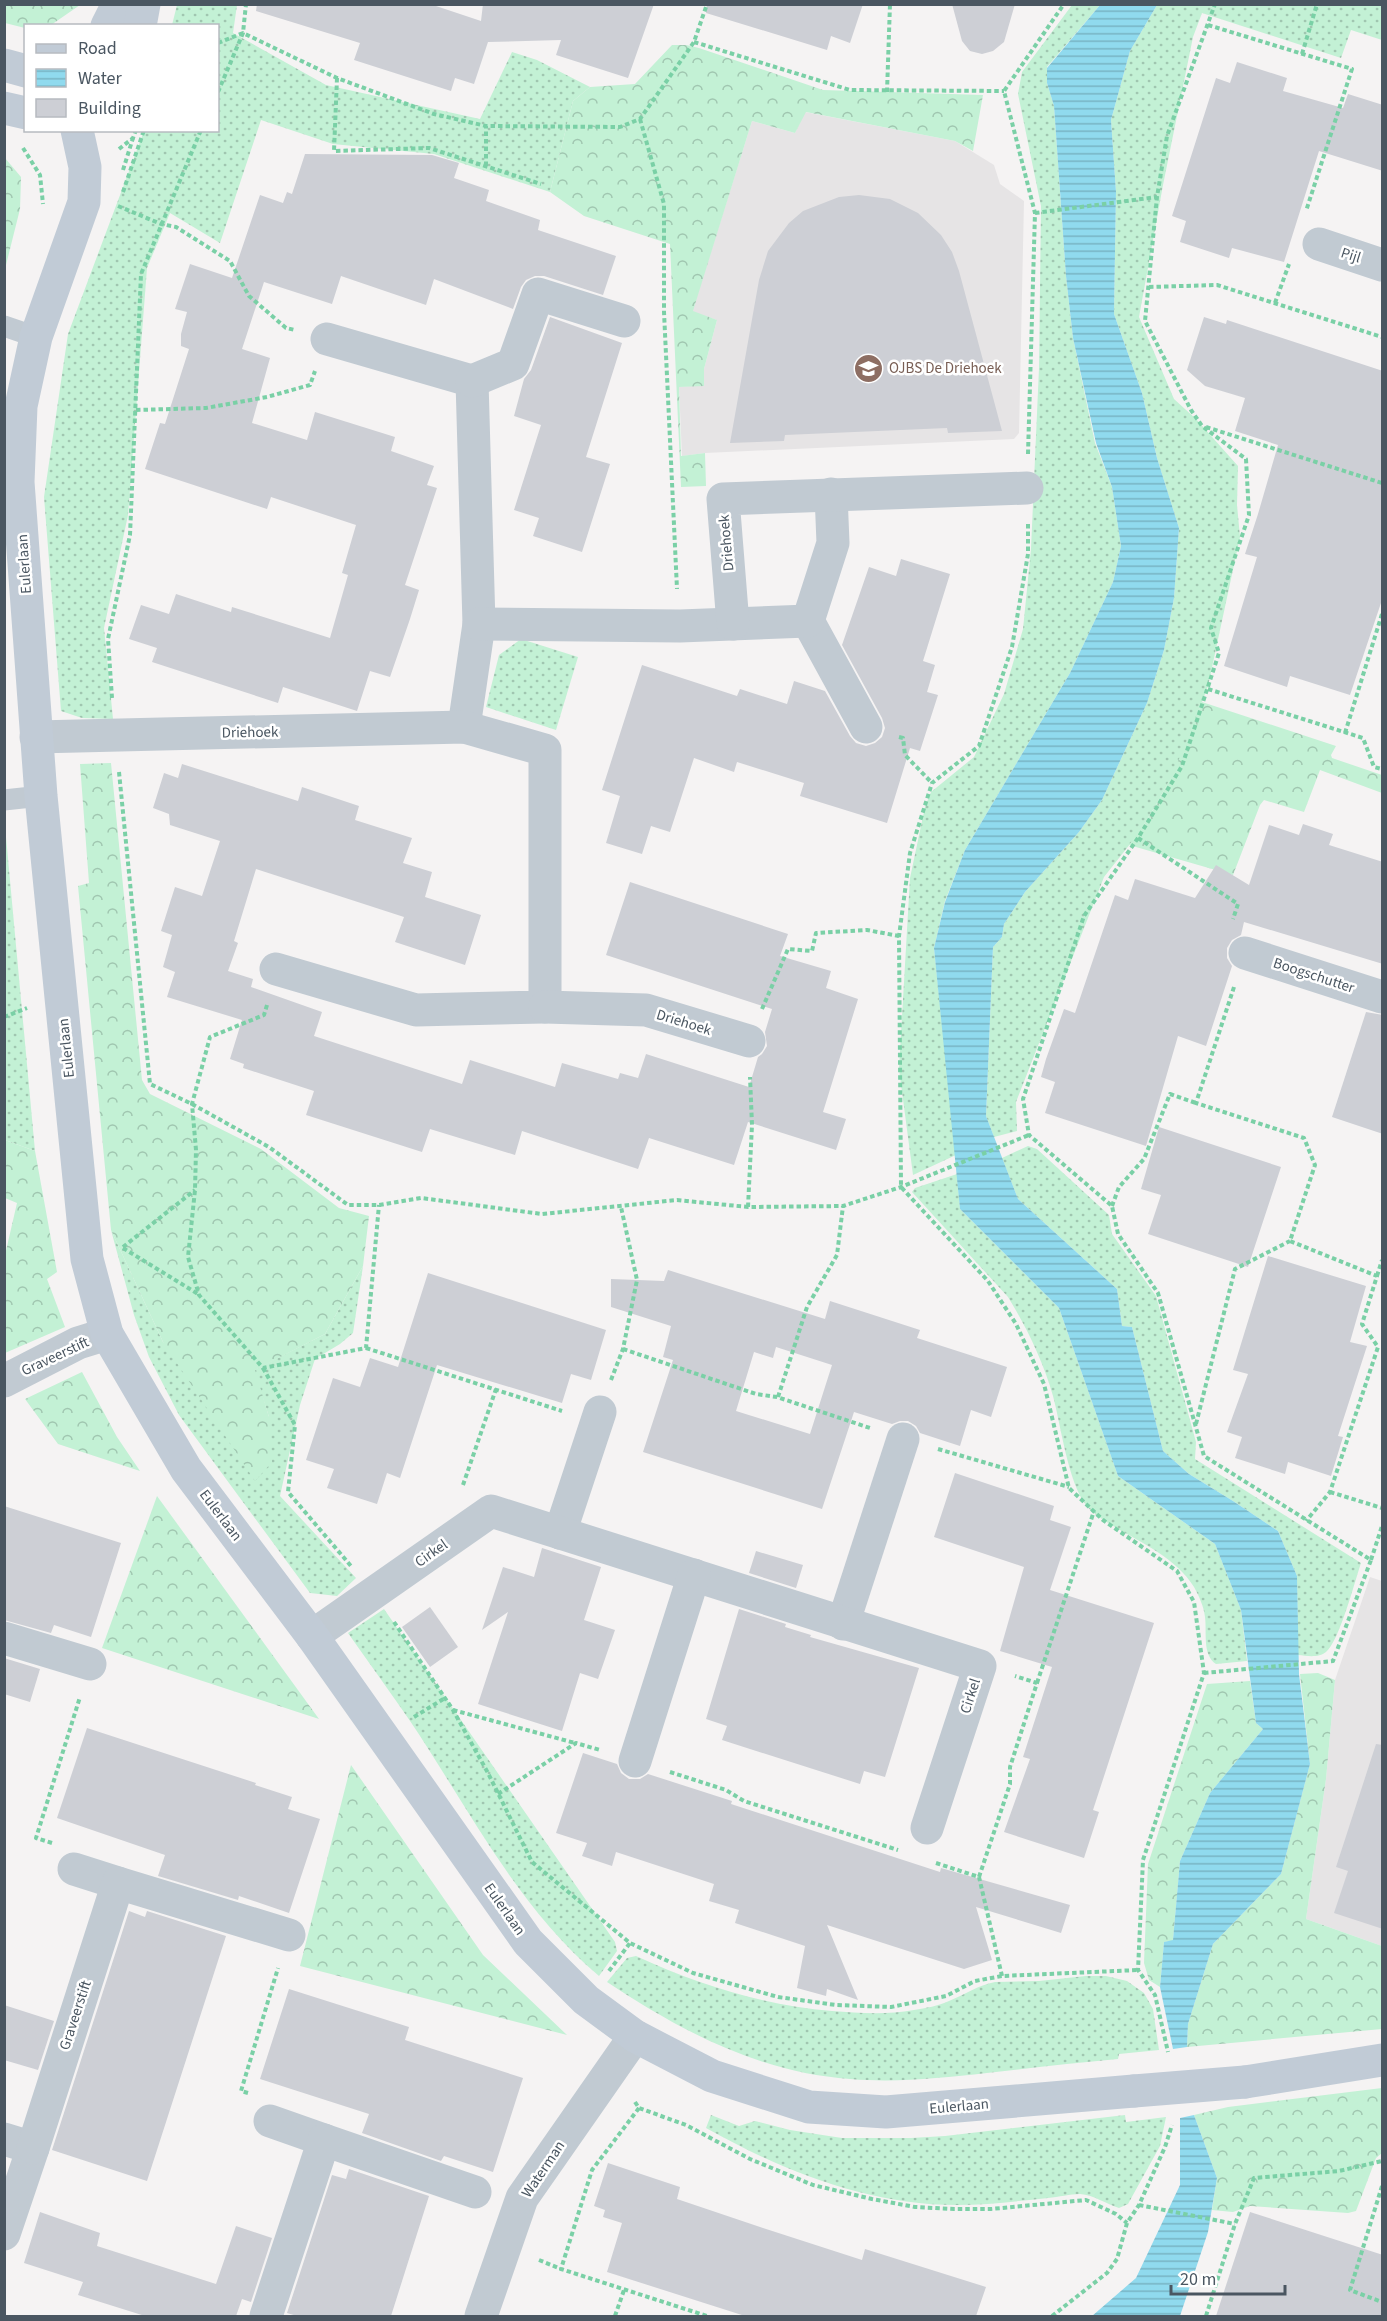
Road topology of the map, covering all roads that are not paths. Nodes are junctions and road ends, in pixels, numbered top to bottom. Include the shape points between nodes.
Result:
1 (118, 4) edge
2 (144, 4) edge
3 (107, 24) edge
4 (140, 24) edge
5 (4, 65) edge
6 (24, 70) edge
7 (4, 108) edge
8 (24, 113) edge
9 (77, 132) edge
10 (1311, 232) road end
11 (1383, 265) edge
12 (624, 321) dead end
13 (4, 326) edge
14 (36, 337) junction
15 (327, 339) road end
16 (472, 381) junction
17 (1027, 488) road end
18 (831, 494) junction
19 (808, 621) junction
20 (479, 624) junction
21 (733, 624) junction
22 (464, 727) junction
23 (866, 727) road end
24 (36, 737) junction
25 (41, 796) junction
26 (4, 800) edge
27 (1245, 953) road end
28 (276, 969) road end
29 (1383, 997) edge
30 (545, 1007) junction
31 (749, 1041) dead end
32 (107, 1334) junction
33 (4, 1381) edge
34 (598, 1417) road end
35 (903, 1439) road end
36 (560, 1533) junction
37 (694, 1575) junction
38 (843, 1624) junction
39 (312, 1635) junction
40 (4, 1638) edge
41 (90, 1664) road end
42 (635, 1761) road end
43 (927, 1828) dead end
44 (74, 1869) road end
45 (118, 1883) junction
46 (289, 1935) road end
47 (634, 2036) junction
48 (1383, 2060) edge
49 (270, 2121) road end
50 (324, 2140) junction
51 (19, 2143) edge
52 (475, 2192) dead end
53 (4, 2234) edge
54 (266, 2316) edge
55 (481, 2316) edge

1 - 3 street
2 - 4 street
5 - 6 street
7 - 8 street
9 - 14 street, Eulerlaan via 85,167 84,202
10 - 11 street, Pijl
12 - 16 street via 538,294 513,364
13 - 14 lane
14 - 24 street, Eulerlaan via 21,406 18,482
15 - 16 street
16 - 20 street
17 - 18 street, Driehoek
18 - 19 street via 833,543
18 - 21 street, Driehoek via 723,499
19 - 21 street
19 - 23 street
20 - 21 street
20 - 22 street
22 - 24 street, Driehoek
22 - 30 street, Driehoek via 545,750
24 - 25 street, Eulerlaan
25 - 26 lane
25 - 32 street, Eulerlaan via 87,1259
27 - 29 street, Boogschutter
28 - 30 street, Driehoek via 416,1010
30 - 31 street, Driehoek via 646,1010
32 - 33 street, Graveerstift via 78,1343
32 - 39 street, Eulerlaan via 186,1469
34 - 36 street
35 - 38 street
36 - 37 street, Cirkel
36 - 39 street, Cirkel via 491,1511
37 - 38 street, Cirkel
37 - 42 street
38 - 43 street, Cirkel via 980,1666
39 - 47 street, Eulerlaan via 528,1942 586,2000
40 - 41 street
44 - 45 street
45 - 46 street
45 - 51 street, Graveerstift
47 - 48 street, Eulerlaan, bridge via 712,2076 809,2107 886,2112 1245,2082
47 - 55 street, Waterman via 522,2198
49 - 50 street
50 - 52 street
50 - 54 street
51 - 53 street, Graveerstift

